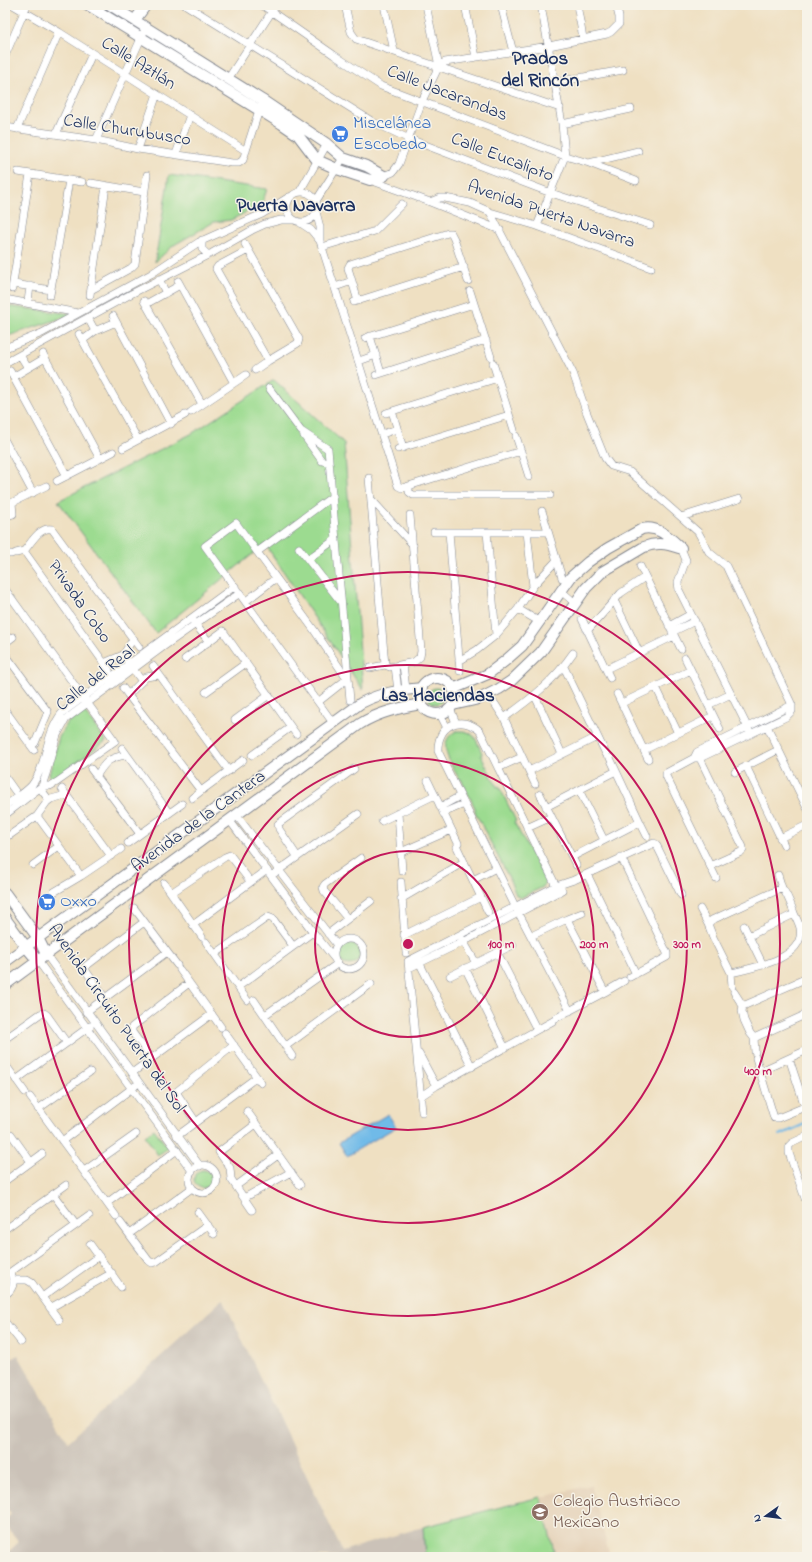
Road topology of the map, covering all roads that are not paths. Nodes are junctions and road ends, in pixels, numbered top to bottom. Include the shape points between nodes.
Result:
1 (13, 5) edge
2 (88, 5) edge
3 (110, 5) edge
4 (146, 5) edge
5 (186, 5) edge
6 (262, 5) edge
7 (276, 5) edge
8 (345, 5) edge
9 (384, 5) edge
10 (426, 5) edge
11 (465, 5) edge
12 (501, 5) edge
13 (541, 5) edge
14 (577, 5) edge
15 (616, 5) edge
16 (25, 8) edge
17 (272, 12) junction
18 (135, 20) junction
19 (146, 27) junction
20 (59, 32) junction
21 (140, 38) junction
22 (583, 38) junction
23 (250, 46) junction
24 (549, 46) junction
25 (394, 51) junction
26 (513, 52) junction
27 (92, 54) junction
28 (5, 56) edge
29 (476, 57) junction
30 (439, 66) junction
31 (623, 70) dead end
32 (125, 74) junction
33 (228, 79) junction
34 (556, 82) junction
35 (157, 94) junction
36 (262, 100) junction
37 (422, 100) junction
38 (560, 108) junction
39 (632, 109) dead end
40 (259, 110) junction
41 (190, 115) junction
42 (562, 124) junction
43 (5, 127) edge
44 (17, 129) junction
45 (56, 134) junction
46 (407, 138) junction
47 (96, 140) junction
48 (327, 144) junction
49 (138, 149) junction
50 (246, 151) junction
51 (638, 151) dead end
52 (176, 154) junction
53 (565, 156) junction
54 (343, 158) junction
55 (317, 160) junction
56 (589, 163) junction
57 (337, 169) junction
58 (18, 172) dead end
59 (30, 174) junction
60 (148, 175) dead end
61 (384, 176) junction
62 (69, 180) junction
63 (370, 180) junction
64 (636, 181) dead end
65 (82, 182) dead end
66 (91, 183) dead end
67 (106, 186) junction
68 (300, 191) junction
69 (144, 192) junction
70 (551, 193) junction
71 (289, 197) junction
72 (316, 201) junction
73 (430, 202) junction
74 (402, 204) dead end
75 (316, 212) junction
76 (490, 212) junction
77 (296, 221) junction
78 (650, 225) dead end
79 (537, 226) junction
80 (500, 230) junction
81 (209, 237) junction
82 (202, 240) junction
83 (321, 244) junction
84 (225, 246) junction
85 (211, 253) junction
86 (231, 259) junction
87 (464, 267) junction
88 (651, 268) dead end
89 (159, 279) junction
90 (110, 280) junction
91 (352, 281) junction
92 (468, 281) dead end
93 (30, 286) junction
94 (335, 287) junction
95 (470, 291) dead end
96 (116, 292) junction
97 (166, 293) junction
98 (5, 299) edge
99 (28, 302) junction
100 (474, 304) junction
101 (78, 313) junction
102 (88, 318) junction
103 (95, 331) junction
104 (486, 340) junction
105 (6, 348) edge
106 (20, 355) junction
107 (376, 355) junction
108 (12, 360) junction
109 (268, 361) junction
110 (359, 361) junction
111 (5, 363) edge
112 (28, 368) junction
113 (256, 370) dead end
114 (246, 375) dead end
115 (498, 378) junction
116 (234, 383) junction
117 (269, 388) dead end
118 (202, 404) junction
119 (509, 415) junction
120 (170, 424) junction
121 (397, 429) junction
122 (301, 431) junction
123 (382, 434) junction
124 (138, 440) junction
125 (5, 442) edge
126 (123, 448) dead end
127 (521, 451) junction
128 (113, 452) dead end
129 (100, 459) junction
130 (329, 463) junction
131 (67, 476) junction
132 (529, 477) dead end
133 (369, 478) dead end
134 (57, 481) dead end
135 (46, 486) dead end
136 (408, 486) junction
137 (34, 493) junction
138 (550, 495) dead end
139 (333, 496) junction
140 (739, 498) dead end
141 (371, 499) junction
142 (12, 503) junction
143 (5, 506) edge
144 (542, 511) dead end
145 (410, 515) dead end
146 (5, 516) edge
147 (681, 518) junction
148 (434, 532) dead end
149 (449, 532) junction
150 (487, 532) junction
151 (527, 532) junction
152 (548, 532) junction
153 (336, 539) junction
154 (413, 545) junction
155 (299, 548) dead end
156 (681, 548) junction
157 (24, 551) junction
158 (257, 552) junction
159 (11, 554) edge
160 (308, 559) junction
161 (557, 560) junction
162 (640, 566) dead end
163 (645, 577) junction
164 (276, 578) junction
165 (562, 578) dead end
166 (235, 586) junction
167 (533, 586) junction
168 (5, 589) edge
169 (560, 590) junction
170 (240, 593) junction
171 (614, 600) junction
172 (246, 601) junction
173 (341, 602) junction
174 (575, 603) junction
175 (518, 608) junction
176 (693, 618) junction
177 (582, 619) dead end
178 (194, 621) junction
179 (540, 622) junction
180 (587, 631) junction
181 (672, 631) junction
182 (496, 635) junction
183 (13, 637) dead end
184 (133, 639) junction
185 (209, 642) junction
186 (5, 643) edge
187 (139, 647) dead end
188 (681, 649) dead end
189 (639, 652) junction
190 (573, 653) dead end
191 (5, 654) edge
192 (123, 655) junction
193 (685, 658) dead end
194 (185, 659) dead end
195 (459, 660) junction
196 (104, 663) junction
197 (246, 663) junction
198 (385, 665) junction
199 (403, 665) junction
200 (131, 666) junction
201 (153, 666) dead end
202 (395, 666) junction
203 (564, 667) junction
204 (370, 668) dead end
205 (606, 669) junction
206 (109, 670) dead end
207 (691, 670) junction
208 (460, 671) dead end
209 (158, 675) junction
210 (610, 678) dead end
211 (347, 679) junction
212 (141, 680) junction
213 (656, 687) junction
214 (123, 688) dead end
215 (422, 688) junction
216 (453, 689) junction
217 (402, 690) junction
218 (206, 692) dead end
219 (617, 694) dead end
220 (732, 694) junction
221 (128, 695) junction
222 (269, 695) junction
223 (535, 696) junction
224 (85, 700) junction
225 (350, 700) dead end
226 (318, 702) junction
227 (622, 703) junction
228 (421, 704) junction
229 (495, 704) dead end
230 (708, 705) junction
231 (792, 705) junction
232 (451, 707) junction
233 (5, 710) edge
234 (440, 714) junction
235 (344, 715) junction
236 (713, 716) junction
237 (504, 718) junction
238 (235, 720) dead end
239 (333, 723) junction
240 (456, 723) junction
241 (291, 727) junction
242 (764, 727) junction
243 (447, 728) junction
244 (354, 729) junction
245 (720, 729) dead end
246 (749, 730) junction
247 (678, 733) junction
248 (296, 734) dead end
249 (38, 736) junction
250 (597, 737) junction
251 (48, 741) junction
252 (104, 750) junction
253 (644, 750) junction
254 (775, 751) junction
255 (562, 754) junction
256 (252, 755) dead end
257 (697, 756) junction
258 (522, 757) junction
259 (110, 759) junction
260 (243, 760) dead end
261 (648, 760) dead end
262 (746, 766) junction
263 (498, 768) junction
264 (91, 769) dead end
265 (354, 769) dead end
266 (229, 771) junction
267 (529, 771) junction
268 (616, 771) junction
269 (735, 772) dead end
270 (96, 775) junction
271 (428, 781) dead end
272 (6, 782) edge
273 (535, 784) dead end
274 (41, 787) junction
275 (201, 790) junction
276 (579, 790) junction
277 (15, 791) dead end
278 (540, 794) dead end
279 (435, 795) junction
280 (460, 796) junction
281 (192, 798) dead end
282 (49, 800) junction
283 (182, 804) dead end
284 (464, 804) junction
285 (5, 806) edge
286 (546, 807) junction
287 (807, 808) edge
288 (442, 810) junction
289 (169, 813) junction
290 (398, 813) junction
291 (358, 814) dead end
292 (5, 815) edge
293 (37, 816) junction
294 (551, 817) junction
295 (234, 818) junction
296 (382, 821) dead end
297 (640, 822) junction
298 (807, 825) edge
299 (527, 828) junction
300 (451, 830) junction
301 (140, 834) junction
302 (10, 835) dead end
303 (647, 836) dead end
304 (780, 838) junction
305 (604, 840) junction
306 (128, 843) dead end
307 (784, 845) dead end
308 (59, 846) junction
309 (121, 849) dead end
310 (401, 852) junction
311 (111, 856) junction
312 (297, 856) junction
313 (572, 857) junction
314 (621, 857) junction
315 (362, 858) dead end
316 (464, 862) junction
317 (34, 865) dead end
318 (576, 865) dead end
319 (495, 866) junction
320 (710, 866) junction
321 (278, 870) junction
322 (402, 871) dead end
323 (269, 873) junction
324 (587, 874) junction
325 (778, 874) dead end
326 (81, 876) junction
327 (472, 878) junction
328 (716, 878) dead end
329 (250, 881) junction
330 (401, 882) dead end
331 (164, 883) dead end
332 (782, 888) junction
333 (558, 889) junction
334 (54, 892) dead end
335 (5, 893) edge
336 (171, 893) junction
337 (681, 895) dead end
338 (481, 897) junction
339 (401, 899) junction
340 (371, 901) dead end
341 (134, 908) dead end
342 (700, 909) dead end
343 (517, 910) junction
344 (488, 912) dead end
345 (582, 912) dead end
346 (794, 914) junction
347 (5, 918) edge
348 (347, 918) junction
349 (567, 919) junction
350 (144, 922) junction
351 (708, 924) junction
352 (194, 925) junction
353 (744, 926) dead end
354 (804, 931) edge
355 (313, 932) junction
356 (328, 934) junction
357 (460, 934) junction
358 (404, 935) junction
359 (531, 936) junction
360 (749, 936) junction
361 (38, 938) junction
362 (463, 942) junction
363 (337, 945) junction
364 (513, 945) dead end
365 (293, 946) junction
366 (26, 947) junction
367 (436, 951) junction
368 (167, 952) junction
369 (497, 952) junction
370 (406, 953) dead end
371 (215, 954) junction
372 (42, 958) junction
373 (417, 960) junction
374 (335, 961) junction
375 (5, 962) edge
376 (476, 963) junction
377 (763, 965) junction
378 (465, 968) junction
379 (731, 973) junction
380 (450, 976) dead end
381 (630, 977) junction
382 (807, 978) edge
383 (189, 983) junction
384 (371, 984) dead end
385 (5, 985) edge
386 (238, 987) junction
387 (605, 992) junction
388 (105, 998) junction
389 (743, 1006) junction
390 (570, 1011) junction
391 (86, 1012) junction
392 (212, 1014) junction
393 (807, 1014) edge
394 (265, 1015) junction
395 (94, 1022) junction
396 (87, 1028) junction
397 (536, 1030) junction
398 (754, 1038) junction
399 (5, 1039) edge
400 (67, 1043) junction
401 (234, 1045) junction
402 (286, 1046) junction
403 (505, 1048) junction
404 (807, 1050) edge
405 (418, 1052) junction
406 (292, 1056) dead end
407 (789, 1058) junction
408 (152, 1059) junction
409 (5, 1064) edge
410 (472, 1067) junction
411 (761, 1071) junction
412 (90, 1072) dead end
413 (132, 1073) junction
414 (16, 1080) junction
415 (139, 1083) junction
416 (436, 1086) junction
417 (132, 1088) junction
418 (421, 1096) junction
419 (806, 1106) edge
420 (38, 1109) junction
421 (247, 1111) dead end
422 (422, 1112) dead end
423 (196, 1122) junction
424 (256, 1124) junction
425 (136, 1134) dead end
426 (5, 1136) edge
427 (178, 1136) junction
428 (807, 1136) edge
429 (62, 1141) junction
430 (176, 1150) junction
431 (42, 1154) dead end
432 (278, 1154) junction
433 (31, 1162) junction
434 (200, 1166) junction
435 (84, 1171) junction
436 (192, 1171) junction
437 (291, 1172) junction
438 (217, 1179) junction
439 (231, 1179) junction
440 (5, 1181) edge
441 (66, 1185) dead end
442 (300, 1185) dead end
443 (236, 1186) junction
444 (192, 1188) junction
445 (54, 1194) junction
446 (244, 1198) junction
447 (107, 1203) junction
448 (807, 1204) edge
449 (252, 1210) dead end
450 (198, 1212) dead end
451 (89, 1216) dead end
452 (76, 1225) junction
453 (208, 1225) junction
454 (5, 1229) edge
455 (129, 1234) junction
456 (214, 1234) dead end
457 (90, 1244) dead end
458 (99, 1256) junction
459 (7, 1272) edge
460 (112, 1273) junction
461 (13, 1280) junction
462 (122, 1287) dead end
463 (5, 1295) edge
464 (42, 1297) junction
465 (50, 1308) junction
466 (59, 1320) dead end
467 (5, 1323) edge
468 (21, 1342) dead end

1 - 16 street, Calle Aztlán
2 - 21 street
3 - 18 street
4 - 18 street
5 - 23 street, Calle Eucalipto
6 - 17 street, Calle Jacarandas
7 - 17 street
8 - 25 street via 352,35 362,41
9 - 25 street
10 - 30 street
11 - 29 street
12 - 26 street
13 - 24 street
14 - 22 street
15 - 22 street via 620,20 615,29 607,34
16 - 20 street, Calle Aztlán
16 - 28 street
17 - 23 street
17 - 37 street, Calle Jacarandas via 381,86
18 - 19 street
19 - 21 street
19 - 33 street
20 - 27 street, Calle Aztlán
20 - 44 street
21 - 32 street
21 - 40 street
22 - 24 street
23 - 33 street
23 - 46 street, Calle Eucalipto via 373,122
24 - 26 street
24 - 34 street
25 - 30 street
26 - 29 street
27 - 32 street, Calle Aztlán
27 - 45 street
29 - 30 street via 445,62
30 - 37 street
30 - 38 street
31 - 34 street
32 - 35 street, Calle Aztlán
32 - 47 street
33 - 36 street
34 - 38 street
35 - 41 street, Calle Aztlán
35 - 49 street
36 - 40 street
36 - 48 street
37 - 46 street
37 - 53 street, Calle Jacarandas
38 - 42 street
39 - 42 street
40 - 50 street
40 - 55 street via 298,135
41 - 50 street, Calle Aztlán
41 - 52 street
42 - 53 street
43 - 44 street, Calle Churubusco
44 - 45 street, Calle Churubusco
45 - 47 street, Calle Churubusco
46 - 61 street via 399,164 393,172
46 - 70 street, Calle Eucalipto
47 - 49 street, Calle Churubusco
48 - 54 street
48 - 55 street
49 - 52 street, Calle Churubusco
50 - 52 street, Calle Churubusco via 239,163
51 - 56 street
53 - 56 street, Calle Jacarandas
53 - 70 street
54 - 57 street
54 - 61 street
55 - 57 street
55 - 68 street
56 - 64 street, Calle Jacarandas
57 - 63 street
57 - 72 street
58 - 59 street
59 - 62 street
59 - 93 street via 13,287
60 - 69 street
61 - 63 street
62 - 65 street
62 - 93 street via 50,292
63 - 73 street
66 - 67 street
67 - 69 street
67 - 90 street via 90,292
68 - 71 street
68 - 72 street via 312,195
69 - 90 street via 135,264
70 - 78 street, Calle Eucalipto
70 - 79 street
71 - 77 street via 286,209
71 - 81 street via 262,214
72 - 75 street
73 - 76 street, Avenida Puerta Navarra via 440,198 452,198
73 - 80 street
74 - 83 street via 375,231
75 - 77 street via 309,220
75 - 83 street
76 - 79 street, Avenida Puerta Navarra
76 - 80 street
77 - 83 street via 310,230
77 - 84 street via 281,220 265,224
79 - 88 street, Avenida Puerta Navarra
80 - 147 street via 573,373 605,458 611,466 630,472
81 - 82 street
81 - 85 street via 216,242
82 - 85 street via 202,249
82 - 96 street via 151,274
83 - 94 street
84 - 85 street
84 - 86 street
85 - 89 street
86 - 109 street via 216,269
86 - 109 street via 247,247 299,339 298,343
87 - 91 street via 356,302
87 - 91 street via 454,239 451,233 448,233 350,264 348,268
87 - 92 street
89 - 97 street
89 - 102 street
90 - 96 street
91 - 94 street
93 - 99 street
94 - 110 street
95 - 100 street
96 - 101 street
97 - 116 street via 179,283
97 - 118 street via 145,303
98 - 99 street
99 - 101 street
100 - 104 street
100 - 107 street via 367,337
101 - 105 street via 42,333
102 - 103 street
102 - 106 street
103 - 120 street via 115,319
103 - 124 street via 81,337
104 - 107 street via 378,374
104 - 115 street
105 - 108 street
106 - 108 street
106 - 112 street
107 - 110 street
108 - 111 street
109 - 113 street
110 - 123 street
112 - 129 street via 44,356
112 - 131 street via 11,374
114 - 116 street
115 - 119 street
115 - 121 street via 389,412
116 - 118 street
117 - 122 street
118 - 120 street
119 - 121 street via 401,448
119 - 127 street
120 - 124 street
121 - 123 street
122 - 130 street via 322,461
122 - 130 street via 328,449
123 - 136 street via 398,486
124 - 126 street
125 - 137 street
127 - 132 street
127 - 136 street
128 - 129 street
129 - 131 street
130 - 139 street
131 - 134 street
133 - 141 street
135 - 137 street
136 - 138 street via 409,492 413,495
137 - 142 street
139 - 153 street
139 - 158 street
140 - 147 street
141 - 154 street
141 - 198 street
142 - 143 street
142 - 146 street via 13,514
144 - 152 street
145 - 154 street
147 - 231 street via 698,532 712,555 726,566
148 - 149 street
149 - 150 street
149 - 195 street
150 - 151 street
150 - 182 street
151 - 152 street
151 - 167 street
152 - 161 street
153 - 160 street
153 - 173 street
154 - 199 street via 421,651 418,660
155 - 160 street
156 - 169 street via 660,531 652,528 642,529 588,562
156 - 174 street via 657,543 644,547 602,572
156 - 176 street via 686,560 678,582 679,590
157 - 159 street
157 - 184 street via 40,532 52,529
157 - 196 street, Privada Cobo
158 - 164 street
158 - 166 street via 236,523 206,546
160 - 173 street
161 - 165 street
161 - 167 street
162 - 163 street
163 - 171 street
163 - 181 street
164 - 172 street
164 - 211 street
166 - 170 street
166 - 178 street, Calle del Real
167 - 175 street
168 - 224 street
169 - 174 street
169 - 179 street
170 - 172 street
170 - 178 street, Calle del Real
171 - 180 street
171 - 189 street
172 - 226 street
173 - 211 street
174 - 232 street via 541,652 511,681 479,699
175 - 179 street
175 - 182 street
176 - 181 street
176 - 220 street
177 - 180 street
178 - 185 street
178 - 200 street, Calle del Real
179 - 216 street via 522,646 488,674
180 - 205 street
181 - 188 street
181 - 189 street
182 - 195 street via 478,650
183 - 186 street
184 - 187 street
184 - 192 street
185 - 194 street
185 - 197 street via 223,631
189 - 205 street
190 - 203 street
191 - 249 street via 48,712
192 - 196 street
192 - 200 street
193 - 207 street
195 - 208 street
196 - 206 street, Privada Cobo
197 - 218 street
197 - 222 street
198 - 202 street
198 - 204 street
199 - 202 street
199 - 217 street
200 - 212 street
200 - 224 street, Calle del Real
201 - 209 street
202 - 217 street
203 - 223 street
203 - 250 street
205 - 210 street
207 - 213 street
207 - 230 street
209 - 212 street
209 - 266 street
211 - 225 street
211 - 226 street
212 - 221 street
213 - 227 street
213 - 247 street
214 - 221 street
215 - 216 street via 430,680 435,679 446,681
215 - 217 street, Avenida de la Cantera
215 - 228 street via 419,696
216 - 232 street via 455,694
217 - 235 street, Avenida de la Cantera via 368,699
219 - 227 street
220 - 230 street
220 - 246 street
221 - 275 street
222 - 238 street
222 - 241 street
223 - 237 street
223 - 255 street
224 - 251 street, Calle del Real via 62,713
224 - 252 street via 115,740
224 - 274 street, Calle del Real via 61,726
226 - 239 street
227 - 253 street
228 - 234 street via 429,712
228 - 244 street, Avenida de la Cantera via 388,711
229 - 237 street
230 - 236 street
231 - 242 street via 790,715
231 - 246 street
232 - 234 street
232 - 240 street
233 - 249 street via 33,748
234 - 243 street
235 - 239 street, Avenida de la Cantera
235 - 244 street
236 - 245 street
236 - 247 street
237 - 258 street
239 - 361 street, Avenida de la Cantera
240 - 243 street
240 - 263 street via 469,725 480,731
241 - 248 street
241 - 256 street
242 - 246 street
242 - 254 street
243 - 280 street via 438,741 438,750
244 - 295 street, Avenida de la Cantera
246 - 257 street
247 - 253 street
249 - 251 street
250 - 255 street
250 - 268 street
251 - 285 street, Calle del Real via 41,767 32,784
252 - 259 street
252 - 274 street via 58,782
253 - 261 street
254 - 262 street
254 - 287 street
255 - 267 street
257 - 320 street via 668,771 666,776
257 - 320 street via 743,847 741,852
258 - 263 street
258 - 267 street
259 - 270 street
259 - 289 street via 124,751
260 - 266 street
262 - 269 street
262 - 304 street
263 - 299 street
264 - 270 street
265 - 312 street via 278,824
266 - 275 street
267 - 273 street
268 - 276 street
268 - 297 street
270 - 301 street
271 - 279 street
272 - 277 street
274 - 282 street
274 - 292 street
275 - 281 street
276 - 286 street
276 - 305 street
278 - 286 street
279 - 288 street
279 - 290 street
280 - 284 street
280 - 288 street
282 - 293 street
282 - 311 street via 64,792
283 - 289 street
284 - 288 street
284 - 319 street
286 - 294 street
288 - 300 street
289 - 301 street
290 - 296 street
290 - 310 street
291 - 312 street
293 - 302 street
293 - 308 street
294 - 299 street
294 - 313 street
295 - 321 street
295 - 323 street
295 - 372 street, Avenida de la Cantera
297 - 303 street
297 - 305 street
298 - 304 street
299 - 333 street
300 - 310 street
300 - 316 street
301 - 306 street
304 - 307 street
305 - 313 street
308 - 317 street
308 - 326 street
309 - 311 street
310 - 322 street
311 - 326 street
312 - 321 street
313 - 318 street
314 - 324 street
314 - 337 street via 650,844 656,844
314 - 381 street via 668,953 666,957
315 - 348 street via 323,887
316 - 327 street
316 - 339 street
319 - 327 street
319 - 343 street
320 - 328 street
321 - 323 street
321 - 356 street
323 - 329 street
323 - 355 street
324 - 333 street
324 - 381 street
325 - 332 street
326 - 334 street
327 - 338 street
329 - 336 street via 230,855
329 - 352 street
330 - 339 street
331 - 336 street
332 - 346 street
332 - 351 street
333 - 343 street
335 - 361 street, Avenida Circuito Puerta del Sol
336 - 352 street
338 - 344 street
338 - 358 street
339 - 358 street
340 - 348 street
341 - 350 street
342 - 351 street
343 - 357 street
343 - 359 street
343 - 362 street
345 - 349 street
346 - 354 street
346 - 360 street
347 - 366 street, Avenida Circuito Puerta del Sol
348 - 356 street
349 - 359 street
349 - 387 street
350 - 368 street
350 - 388 street via 86,966 86,971
351 - 379 street
352 - 371 street
353 - 360 street
354 - 377 street via 794,950
355 - 365 street
355 - 374 street
356 - 363 street
357 - 362 street
357 - 367 street
358 - 370 street
359 - 390 street
360 - 377 street
361 - 366 street, Avenida de la Cantera
361 - 372 street, Avenida Circuito Puerta del Sol
362 - 367 street
362 - 376 street
363 - 374 street
363 - 374 street via 350,939 360,944 364,953 362,963 354,969 344,969
364 - 369 street
365 - 371 street via 273,919 268,917
365 - 386 street
366 - 372 street, Avenida Circuito Puerta del Sol
366 - 375 street, Avenida de la Cantera
367 - 373 street
368 - 383 street
368 - 388 street
369 - 376 street
369 - 397 street
371 - 386 street
372 - 385 street, Avenida de la Cantera
372 - 391 street, Avenida Circuito Puerta del Sol
372 - 396 street, Avenida Circuito Puerta del Sol
373 - 405 street via 409,968
373 - 410 street
374 - 394 street
376 - 378 street
377 - 379 street
378 - 380 street
378 - 403 street
379 - 389 street via 733,989
381 - 387 street
382 - 389 street
383 - 392 street
383 - 408 street via 132,1027 132,1032
384 - 402 street
386 - 394 street
387 - 390 street
388 - 391 street
389 - 398 street via 744,1020
390 - 397 street
391 - 395 street, Avenida Circuito Puerta del Sol
392 - 401 street
392 - 408 street
393 - 398 street
394 - 402 street
395 - 396 street
395 - 413 street, Avenida Circuito Puerta del Sol
396 - 400 street
396 - 417 street, Avenida Circuito Puerta del Sol
397 - 403 street
398 - 411 street via 755,1055
399 - 400 street via 44,1013
400 - 414 street
401 - 423 street via 176,1092
401 - 423 street via 259,1080
402 - 406 street
403 - 410 street
404 - 407 street
405 - 416 street
405 - 418 street
407 - 411 street
407 - 419 street
408 - 413 street
409 - 414 street
410 - 416 street
411 - 419 street via 774,1118
412 - 420 street
413 - 415 street, Avenida Circuito Puerta del Sol
414 - 420 street
415 - 417 street
415 - 427 street, Avenida Circuito Puerta del Sol
416 - 418 street
417 - 429 street
417 - 430 street, Avenida Circuito Puerta del Sol
418 - 422 street
420 - 429 street
421 - 424 street
423 - 427 street
424 - 432 street
424 - 439 street via 219,1152 230,1168
425 - 435 street
426 - 433 street via 11,1134
427 - 434 street, Avenida Circuito Puerta del Sol
428 - 448 street via 789,1146 789,1153
429 - 435 street
430 - 436 street, Avenida Circuito Puerta del Sol
430 - 447 street
431 - 433 street
432 - 437 street
432 - 443 street
433 - 440 street
434 - 436 street
434 - 438 street via 209,1166 213,1169
435 - 447 street
436 - 444 street via 189,1180
437 - 442 street
437 - 446 street
438 - 439 street
438 - 444 street via 216,1186 209,1192 200,1193
439 - 443 street
441 - 445 street
443 - 446 street
444 - 455 street
445 - 452 street
445 - 454 street
446 - 449 street
447 - 455 street
450 - 453 street
451 - 452 street
452 - 459 street
453 - 455 street via 154,1263
453 - 456 street
457 - 458 street
458 - 460 street
458 - 464 street
459 - 461 street
460 - 462 street
460 - 465 street
461 - 463 street via 13,1286
461 - 464 street via 27,1280
464 - 465 street
465 - 466 street
467 - 468 street

